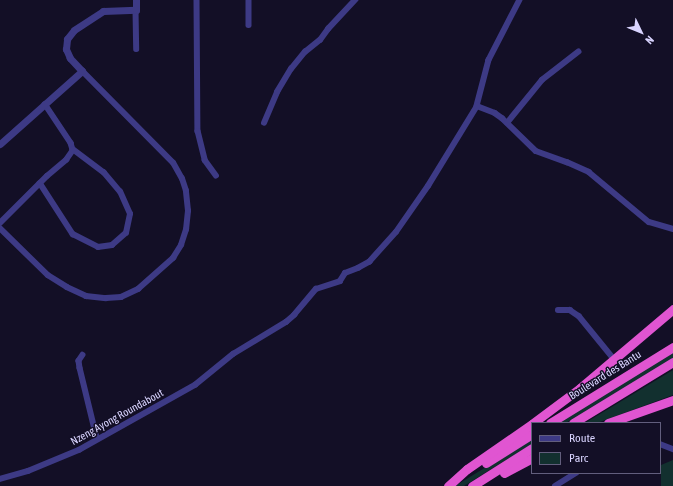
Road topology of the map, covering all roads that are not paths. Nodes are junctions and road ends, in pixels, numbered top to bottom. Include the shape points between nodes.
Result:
1 (136, 0) edge
2 (196, 0) edge
3 (249, 0) edge
4 (355, 0) edge
5 (520, 0) edge
6 (136, 10) junction
7 (249, 25) dead end
8 (137, 49) dead end
9 (578, 52) dead end
10 (82, 71) junction
11 (45, 104) junction
12 (477, 106) junction
13 (507, 123) junction
14 (264, 124) dead end
15 (0, 144) edge
16 (73, 150) junction
17 (216, 175) dead end
18 (40, 183) junction
19 (0, 223) edge
20 (0, 228) edge
21 (673, 229) edge
22 (673, 308) edge
23 (558, 310) dead end
24 (673, 347) edge
25 (83, 355) dead end
26 (614, 359) junction
27 (673, 362) edge
28 (673, 400) edge
29 (534, 422) edge
30 (552, 422) edge
31 (575, 422) edge
32 (611, 422) edge
33 (531, 424) edge
34 (531, 435) edge
35 (97, 438) junction
36 (661, 444) edge
37 (531, 449) edge
38 (673, 449) edge
39 (531, 459) edge
40 (574, 474) edge
41 (0, 479) edge
42 (448, 486) edge
43 (472, 486) edge
44 (480, 486) edge
45 (555, 486) edge

1 - 6 street
2 - 17 street via 198,131 206,160
3 - 7 street
4 - 14 street via 320,40 304,52 294,64 284,79
5 - 12 street, Nzeng Ayong Roundabout via 489,60
6 - 8 street
6 - 10 street via 103,11 74,30 68,39 66,49 70,58
9 - 13 street via 542,80
10 - 11 street
10 - 20 street via 173,163 182,178 188,211 181,245 173,258 138,289 121,297 106,298 86,296 67,288 48,275
11 - 15 street
11 - 16 street
12 - 13 street via 496,113
12 - 35 street, Nzeng Ayong Roundabout via 428,186 396,232 375,256 364,265 345,273 340,281 316,289 286,322 233,354 194,386
13 - 21 street via 536,151 589,172 641,217
16 - 18 street via 66,160
16 - 18 street via 104,173 120,192 130,214 126,233 112,245 98,247 73,234
18 - 19 street
22 - 26 highway
23 - 26 street via 570,310 579,316
24 - 30 highway, Boulevard des Bantu
25 - 35 street via 79,361 80,368
26 - 29 highway
27 - 31 highway
28 - 32 highway
33 - 42 highway via 467,469
34 - 42 highway
35 - 41 street, Nzeng Ayong Roundabout via 79,450 28,471
36 - 38 street
37 - 43 highway
39 - 44 highway
40 - 45 street

